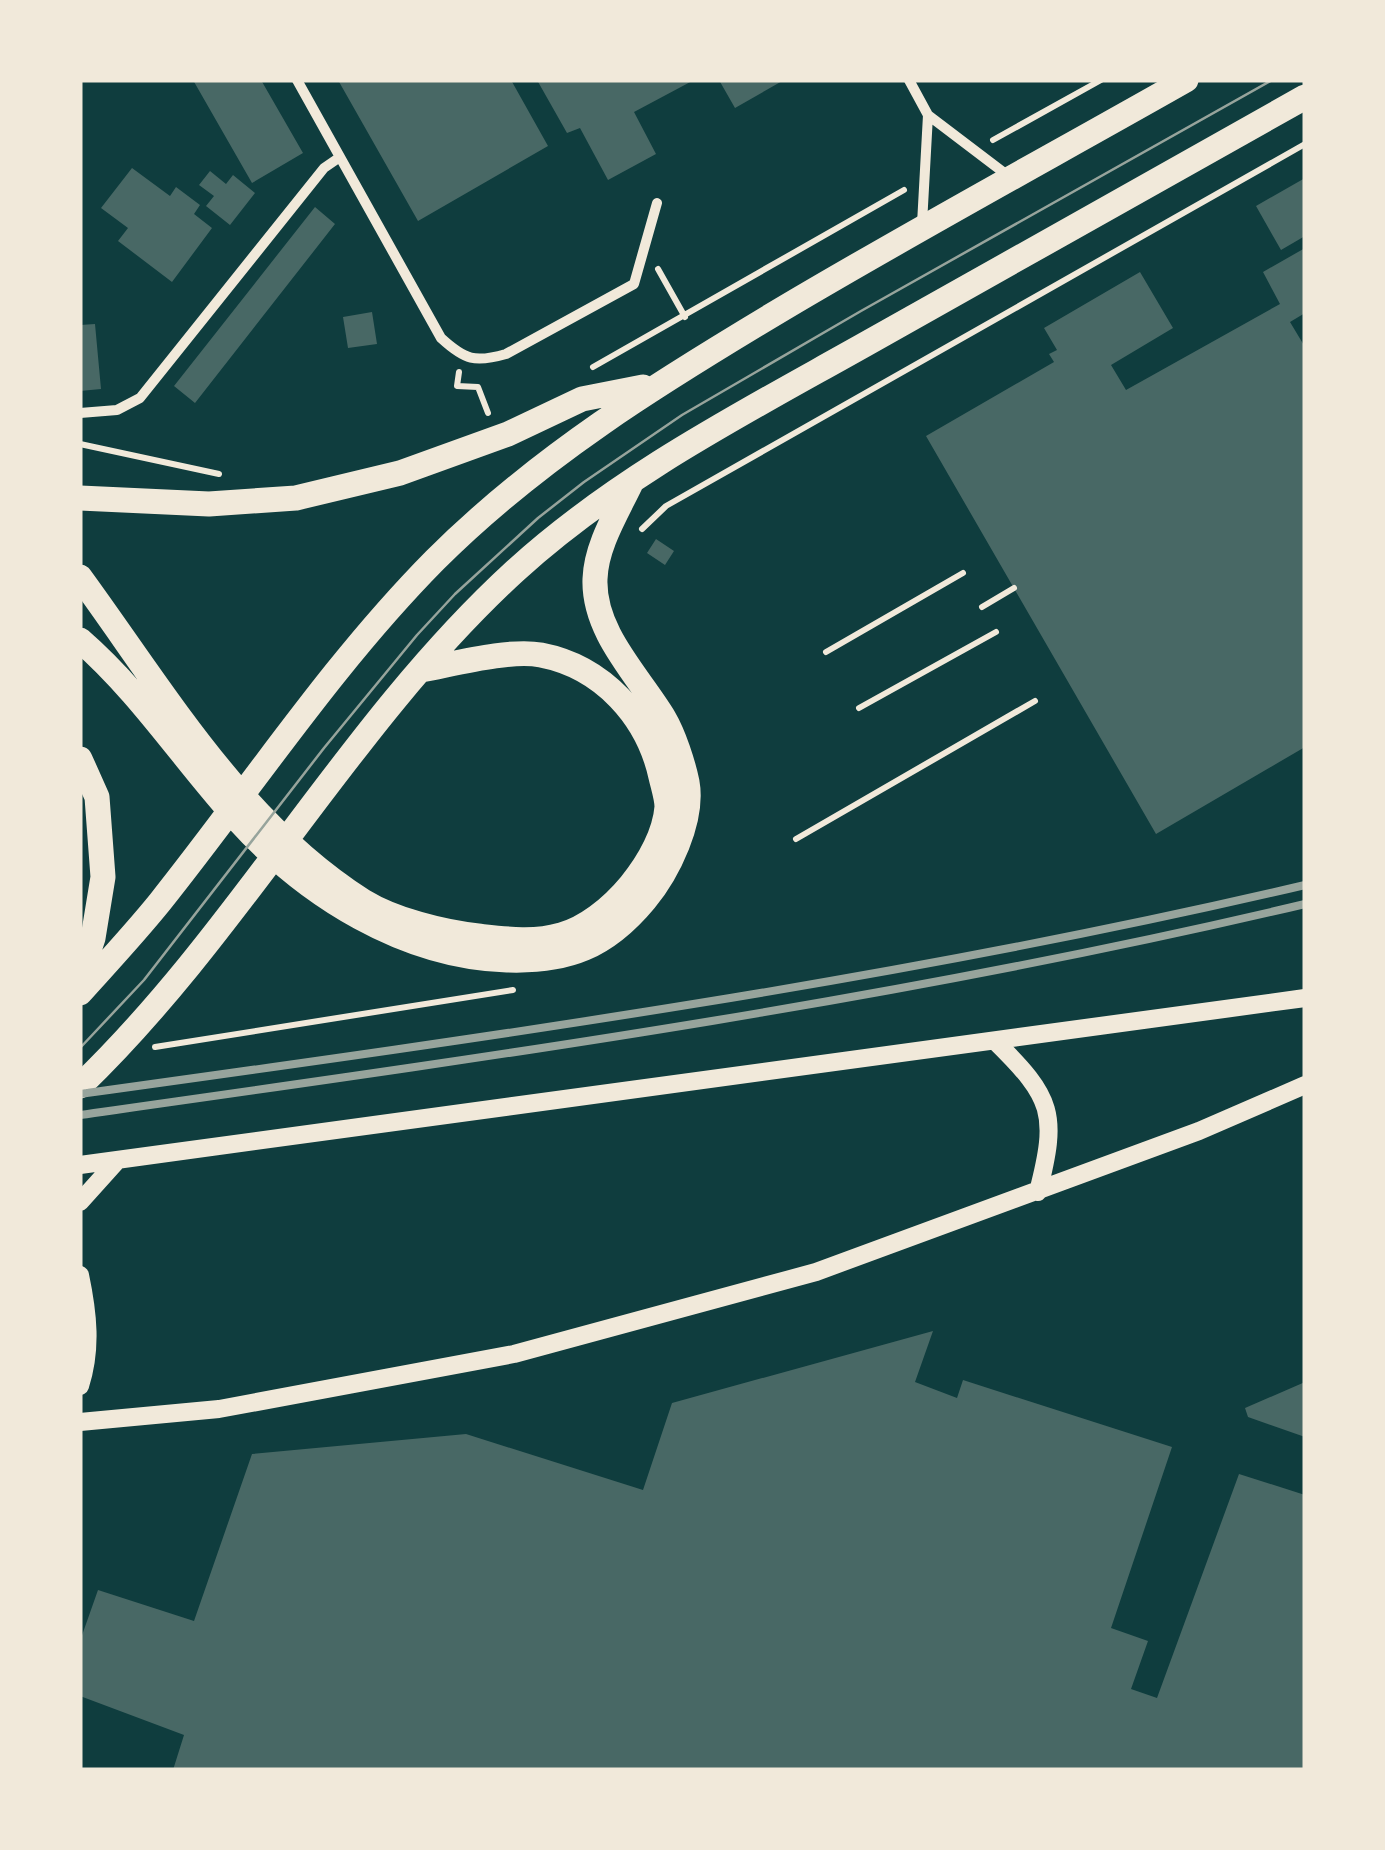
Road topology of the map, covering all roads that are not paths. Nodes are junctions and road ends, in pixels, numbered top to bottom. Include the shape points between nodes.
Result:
1 (297, 80) edge
2 (909, 80) edge
3 (1186, 80) edge
4 (1305, 97) edge
5 (928, 115) junction
6 (340, 158) junction
7 (1012, 179) junction
8 (657, 203) dead end
9 (922, 228) junction
10 (653, 386) junction
11 (80, 413) edge
12 (632, 481) junction
13 (80, 498) edge
14 (80, 577) edge
15 (80, 640) edge
16 (421, 670) junction
17 (80, 759) edge
18 (80, 978) edge
19 (80, 993) edge
20 (1305, 998) edge
21 (995, 1042) junction
22 (1305, 1085) edge
23 (80, 1086) edge
24 (116, 1162) junction
25 (80, 1166) edge
26 (1038, 1192) junction
27 (80, 1202) edge
28 (80, 1275) edge
29 (80, 1386) edge
30 (80, 1422) edge

1 - 6 street
2 - 5 street
3 - 7 main road
4 - 12 main road
5 - 7 street
5 - 9 street
6 - 8 street via 441,338 460,356 486,360 634,284
6 - 11 street via 324,168 140,398 117,410
7 - 9 main road
9 - 10 main road
10 - 13 main road via 582,399 400,473 296,498 209,504
10 - 19 main road via 575,439 437,558 372,627 158,904
12 - 15 main road via 600,549 594,580 602,624 667,723 688,785 680,839 662,879 628,921 585,952 488,960 424,947 364,920 310,885 241,823 109,665
12 - 16 main road via 517,569
14 - 16 main road via 252,806 324,874 367,904 462,935 518,941 562,935 602,916 633,884 667,806 656,754 629,704 583,670 539,654
16 - 23 main road via 156,1005
17 - 18 main road via 97,797 102,877
20 - 21 street
21 - 24 street
21 - 26 street via 1032,1077 1048,1106 1050,1146
22 - 26 street
24 - 25 street
24 - 27 street
26 - 30 street via 816,1272 514,1354 219,1409
28 - 29 street via 88,1312

